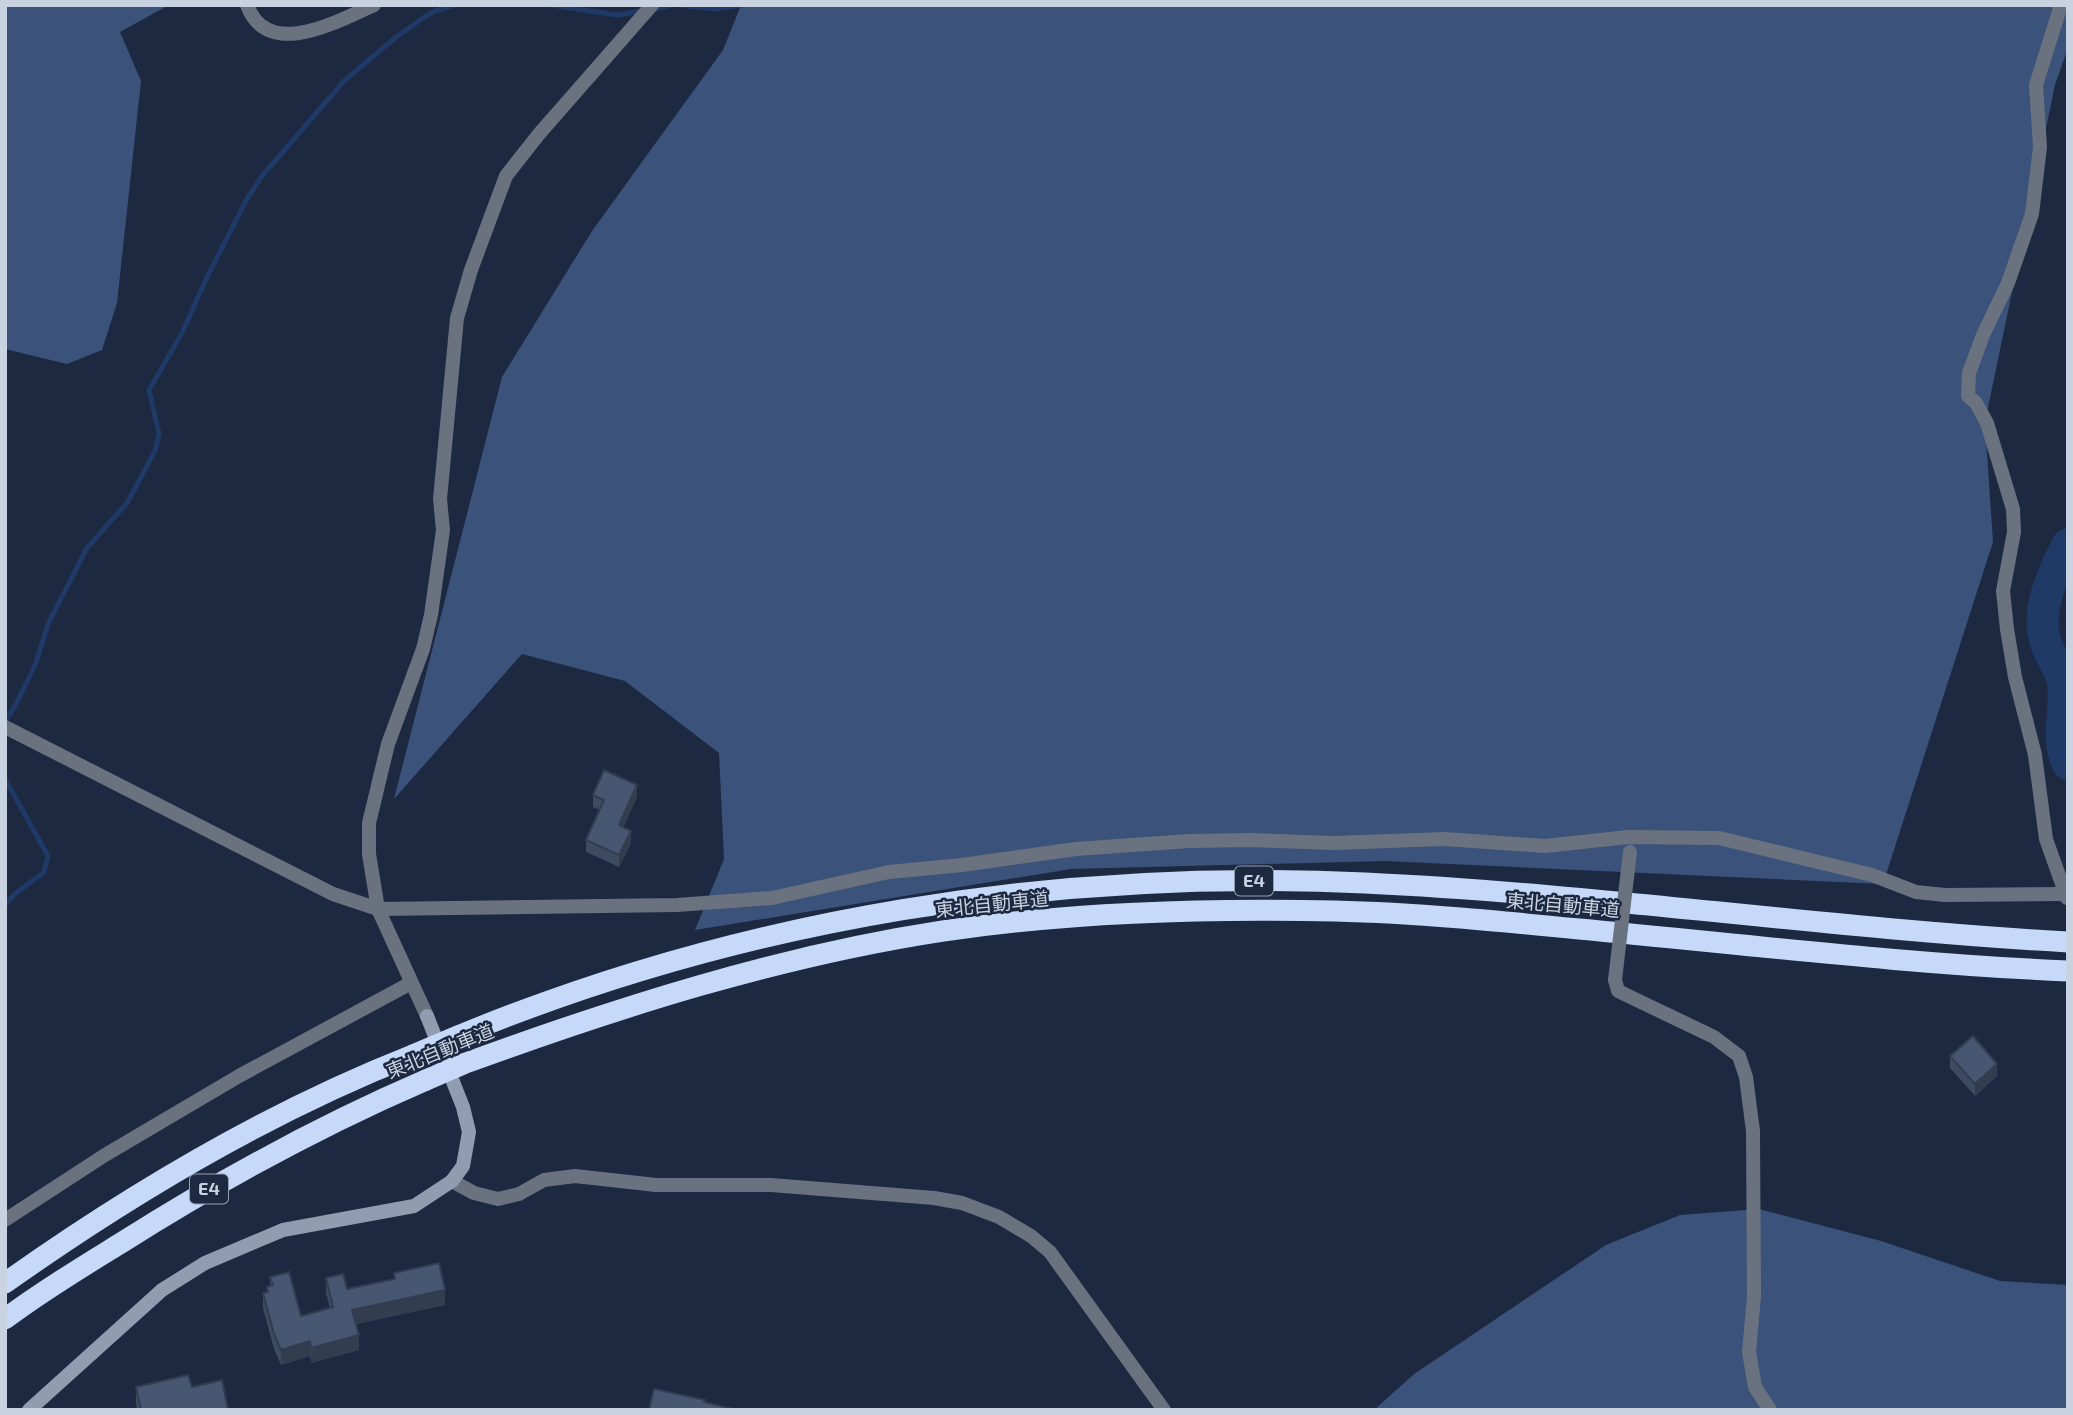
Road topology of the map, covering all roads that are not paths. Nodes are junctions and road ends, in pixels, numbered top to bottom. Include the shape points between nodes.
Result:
1 (247, 5) edge
2 (373, 5) edge
3 (652, 5) edge
4 (2061, 5) edge
5 (9, 729) edge
6 (1629, 845) junction
7 (2066, 896) edge
8 (379, 909) junction
9 (2068, 942) edge
10 (2068, 971) edge
11 (411, 984) junction
12 (452, 1181) junction
13 (5, 1220) edge
14 (5, 1283) edge
15 (5, 1319) edge
16 (29, 1410) edge
17 (1164, 1410) edge
18 (1770, 1410) edge

1 - 2 street via 251,17 271,32 302,34
3 - 8 street via 506,176 471,270 457,318 440,499 443,530 431,615 388,744 369,823 369,854
4 - 7 street via 2036,85 2040,147 2032,214 1969,373 1968,396 1987,423 2013,509 2014,532 2003,590 2007,629 2035,755 2046,839
5 - 8 street via 333,894
6 - 7 street via 1719,838 1872,875 1916,892
6 - 8 street via 1545,846 1444,839 1127,844 889,872 772,898 677,905
6 - 18 street, bridge via 1615,980 1618,991 1714,1037 1739,1056 1746,1077 1753,1131 1754,1296 1749,1352 1755,1387
8 - 11 street
9 - 14 highway, 東北自動車道 / E4, bridge via 1510,892 1248,880 1132,883 978,898 875,914 776,935 607,982 506,1017 302,1102 234,1138
10 - 15 highway, 東北自動車道 / E4, bridge via 1339,911 1155,913 943,931 733,977 463,1064 316,1130 251,1165 121,1242
11 - 12 street via 463,1107 468,1132 463,1166
11 - 13 street via 239,1076
12 - 16 street via 414,1206 283,1230 205,1263 162,1290
12 - 17 street via 498,1199 544,1180 575,1176 656,1185 771,1185 962,1203 999,1217 1050,1252

